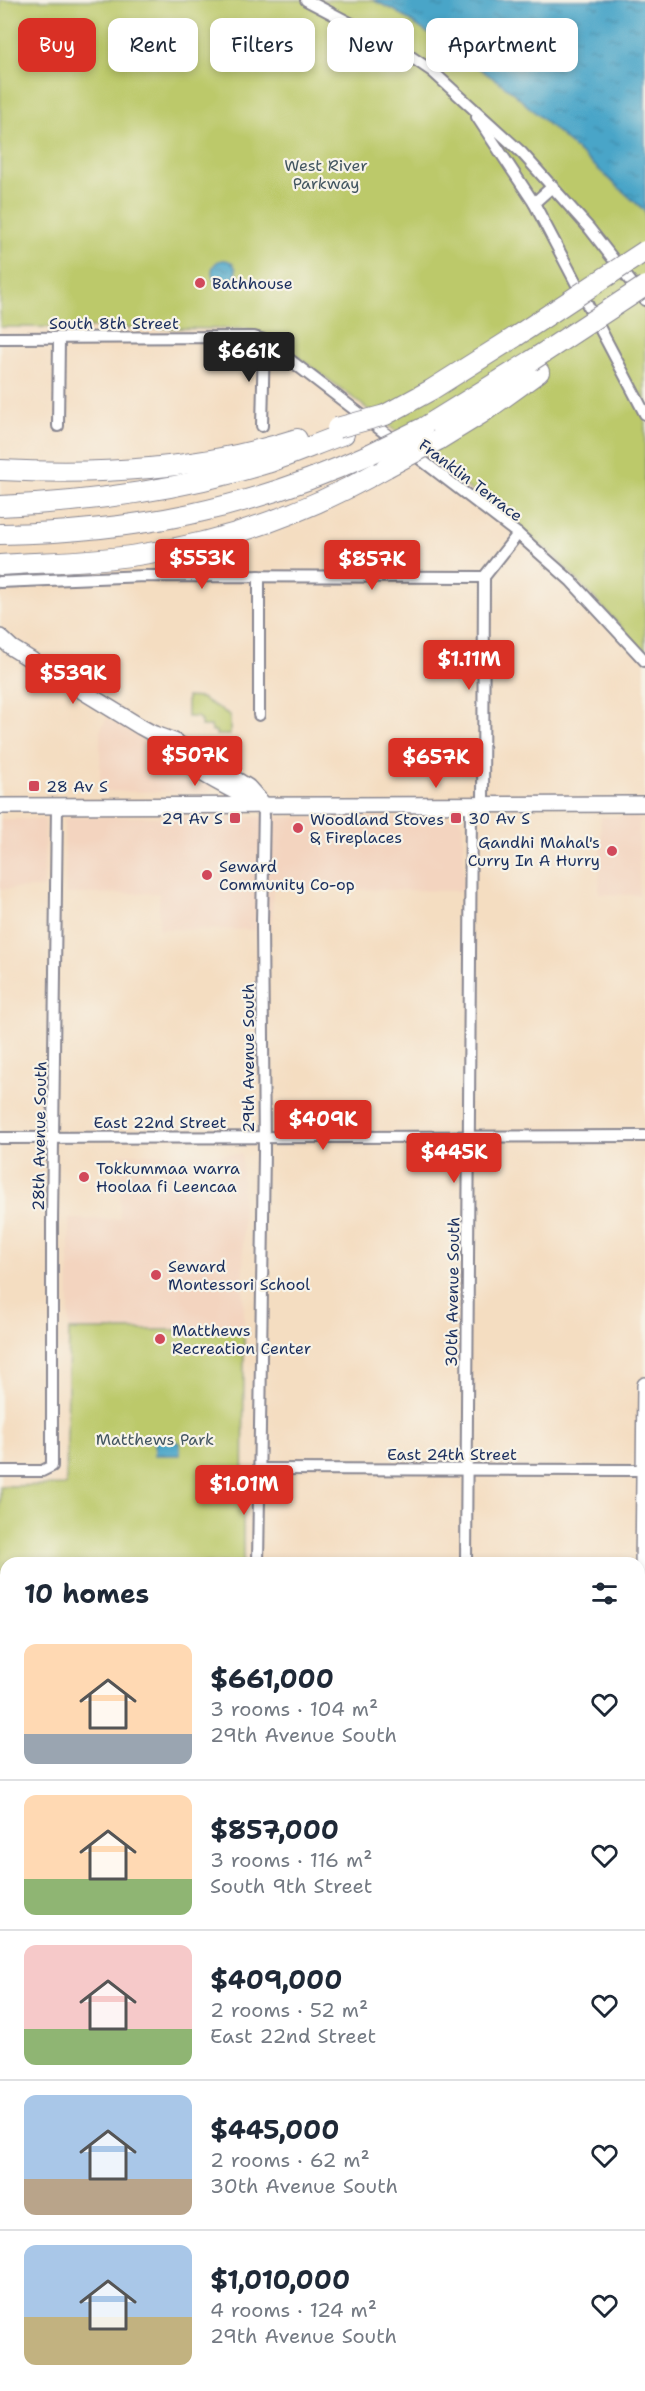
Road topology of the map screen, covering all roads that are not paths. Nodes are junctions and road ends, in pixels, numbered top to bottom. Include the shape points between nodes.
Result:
1 (306, 0) edge
2 (471, 107) junction
3 (553, 186) junction
4 (534, 203) junction
5 (645, 251) edge
6 (645, 286) edge
7 (645, 295) edge
8 (645, 300) edge
9 (0, 338) edge
10 (59, 338) junction
11 (264, 340) junction
12 (535, 367) junction
13 (645, 414) edge
14 (58, 426) dead end
15 (262, 426) dead end
16 (341, 431) junction
17 (430, 434) junction
18 (0, 470) edge
19 (0, 506) edge
20 (0, 534) edge
21 (518, 534) junction
22 (0, 565) edge
23 (260, 576) junction
24 (484, 577) junction
25 (0, 582) edge
26 (0, 637) edge
27 (6, 645) edge
28 (645, 661) edge
29 (260, 715) dead end
30 (645, 804) edge
31 (264, 805) junction
32 (0, 806) edge
33 (57, 806) junction
34 (477, 806) junction
35 (645, 1136) edge
36 (264, 1137) junction
37 (468, 1137) junction
38 (0, 1138) edge
39 (54, 1138) junction
40 (645, 1385) edge
41 (259, 1469) junction
42 (468, 1469) junction
43 (644, 1470) edge
44 (0, 1471) edge
45 (258, 1557) edge
46 (466, 1557) edge
47 (643, 1557) edge

1 - 2 street via 398,48 432,71
2 - 3 street
2 - 4 street
3 - 4 street
3 - 8 street
4 - 13 street
5 - 16 highway, bridge via 392,412
6 - 12 highway, bridge
7 - 12 highway via 601,330
9 - 10 street, South 8th Street
10 - 11 street, South 8th Street
10 - 14 street
11 - 15 street
11 - 21 street, Franklin Terrace
12 - 17 highway
16 - 18 highway via 158,468 88,472
16 - 19 highway via 267,463 193,483 120,497
17 - 20 highway, bridge via 271,494 195,514 95,530
17 - 22 highway, bridge via 387,467 337,494 292,515 212,540 114,558
21 - 24 street
21 - 28 street, Franklin Terrace via 572,582
23 - 24 street
23 - 25 street
23 - 29 street
24 - 34 street, 30th Avenue South
26 - 27 street
27 - 31 street via 152,733 168,751
30 - 34 street
31 - 33 street
31 - 34 street
31 - 36 street, 29th Avenue South
32 - 33 street
33 - 39 street, 28th Avenue South
34 - 37 street, 30th Avenue South
35 - 37 street, East 22nd Street
36 - 37 street, East 22nd Street
36 - 39 street, East 22nd Street
36 - 41 street, 29th Avenue South
37 - 42 street, 30th Avenue South
38 - 39 street, East 22nd Street
39 - 44 street, 28th Avenue South via 52,1466 42,1471
40 - 43 street
41 - 42 street, East 24th Street
41 - 45 street, 29th Avenue South
42 - 43 street, East 24th Street
42 - 46 street, 30th Avenue South
43 - 47 street

